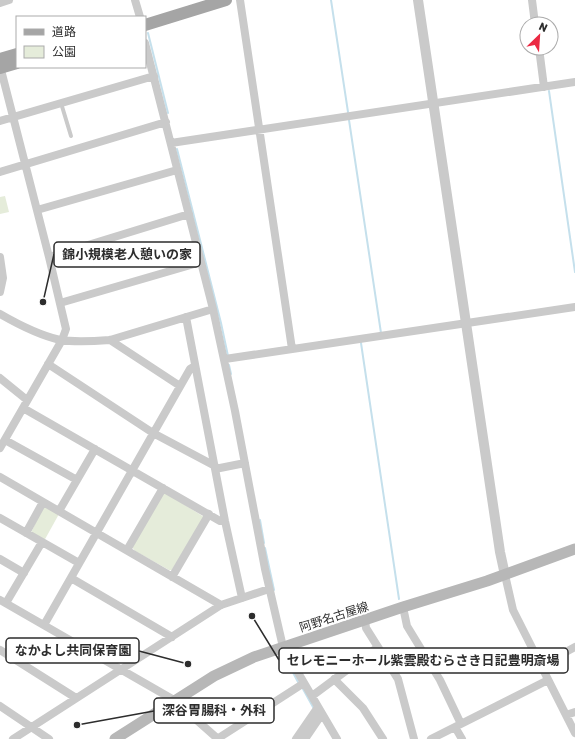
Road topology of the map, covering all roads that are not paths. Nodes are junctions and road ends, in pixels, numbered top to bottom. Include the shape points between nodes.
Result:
1 (10, 0) edge
2 (135, 0) edge
3 (198, 0) edge
4 (226, 0) edge
5 (240, 0) edge
6 (418, 0) edge
7 (532, 0) edge
8 (0, 3) edge
9 (140, 16) edge
10 (146, 16) edge
11 (534, 16) edge
12 (146, 24) edge
13 (146, 47) edge
14 (16, 54) edge
15 (540, 56) edge
16 (0, 59) edge
17 (16, 63) edge
18 (0, 67) edge
19 (154, 76) junction
20 (575, 82) edge
21 (544, 87) junction
22 (61, 103) junction
23 (433, 104) junction
24 (14, 117) junction
25 (0, 121) edge
26 (166, 122) junction
27 (260, 129) junction
28 (71, 136) dead end
29 (171, 142) junction
30 (25, 164) junction
31 (177, 170) junction
32 (0, 172) edge
33 (37, 210) junction
34 (189, 214) junction
35 (0, 257) edge
36 (49, 257) junction
37 (202, 262) junction
38 (0, 292) edge
39 (60, 303) junction
40 (575, 307) edge
41 (213, 309) junction
42 (0, 314) edge
43 (186, 317) junction
44 (466, 324) junction
45 (62, 340) junction
46 (110, 340) junction
47 (292, 349) junction
48 (225, 359) junction
49 (48, 364) junction
50 (195, 366) junction
51 (0, 378) edge
52 (180, 386) junction
53 (25, 404) junction
54 (153, 433) junction
55 (5, 440) junction
56 (0, 448) edge
57 (95, 449) junction
58 (245, 462) junction
59 (215, 467) junction
60 (132, 470) junction
61 (0, 477) edge
62 (77, 480) junction
63 (163, 488) junction
64 (43, 502) junction
65 (59, 511) junction
66 (208, 514) junction
67 (0, 518) edge
68 (225, 521) junction
69 (26, 533) junction
70 (97, 533) junction
71 (42, 542) junction
72 (575, 549) edge
73 (127, 550) junction
74 (0, 558) edge
75 (79, 563) junction
76 (24, 573) junction
77 (505, 575) junction
78 (172, 576) junction
79 (71, 578) junction
80 (269, 589) junction
81 (242, 598) junction
82 (3, 602) edge
83 (221, 605) junction
84 (403, 607) junction
85 (365, 620) junction
86 (44, 625) junction
87 (172, 637) junction
88 (283, 647) junction
89 (378, 647) junction
90 (575, 647) edge
91 (0, 650) edge
92 (540, 666) junction
93 (121, 670) junction
94 (334, 679) junction
95 (548, 680) junction
96 (304, 683) junction
97 (312, 696) junction
98 (76, 698) junction
99 (174, 700) junction
100 (0, 706) edge
101 (320, 710) junction
102 (575, 712) edge
103 (566, 715) junction
104 (458, 725) junction
105 (31, 727) junction
106 (575, 733) edge
107 (13, 739) edge
108 (49, 739) edge
109 (115, 739) edge
110 (218, 739) edge
111 (296, 739) edge
112 (305, 739) edge
113 (337, 739) edge
114 (383, 739) edge
115 (414, 739) edge
116 (431, 739) edge
117 (462, 739) edge

1 - 8 street
2 - 9 street
3 - 10 main road
4 - 12 main road
5 - 27 street
6 - 23 street
7 - 11 street
13 - 19 street
14 - 16 main road
15 - 21 street
17 - 18 main road
18 - 24 street
19 - 22 street
19 - 26 street
20 - 21 street
21 - 23 street
22 - 24 street
22 - 28 lane
23 - 27 street
23 - 44 street
24 - 25 street
24 - 30 street
26 - 29 street
26 - 30 street
27 - 29 street
27 - 47 street
29 - 31 street
30 - 32 street
30 - 33 street
31 - 33 street
31 - 34 street
33 - 36 street
34 - 36 street
34 - 37 street
35 - 38 street via 3,278
36 - 39 street
37 - 39 street
37 - 41 street
39 - 45 street via 66,329
40 - 44 street
41 - 43 street
41 - 48 street
42 - 45 street via 36,333
43 - 46 street
43 - 50 street
44 - 47 street
44 - 77 street
45 - 46 street
45 - 49 street
46 - 52 street
47 - 48 street
48 - 58 street
49 - 53 street
49 - 54 street
50 - 52 street via 190,369
50 - 59 street
51 - 53 street
52 - 54 street
53 - 55 street
53 - 57 street
54 - 59 street
54 - 60 street
55 - 56 street
55 - 62 street
57 - 60 street
57 - 62 street
58 - 59 street
58 - 80 street
59 - 68 street
60 - 63 street
60 - 70 street
61 - 64 street
62 - 65 street
63 - 66 street
63 - 73 street
64 - 65 street
64 - 69 street
65 - 70 street
66 - 68 street
66 - 78 street
67 - 69 street
68 - 81 street
69 - 71 street
70 - 73 street
70 - 75 street
71 - 75 street
71 - 76 street
72 - 77 main road, 阿野名古屋線
73 - 78 street
74 - 76 street
75 - 79 street
76 - 82 street
77 - 84 main road, 阿野名古屋線
77 - 92 street via 513,610
78 - 83 street
79 - 86 street
79 - 87 street
80 - 81 street
80 - 88 street
81 - 83 street
82 - 86 street
83 - 87 street
84 - 85 main road, 阿野名古屋線
84 - 104 street via 407,626 440,680
85 - 88 main road, 阿野名古屋線
85 - 89 street via 366,628
86 - 93 street
87 - 93 street
88 - 96 street
88 - 99 main road, 阿野名古屋線 via 244,661
89 - 94 street
89 - 115 street via 398,679
90 - 92 street
91 - 98 street
92 - 95 street
93 - 98 street
93 - 99 street
94 - 97 street
94 - 114 street via 362,708
95 - 103 street
95 - 104 street
96 - 97 street
96 - 110 street
97 - 101 street
98 - 105 street
99 - 109 main road, 阿野名古屋線
99 - 110 street
100 - 105 street
101 - 111 street
101 - 112 street
101 - 113 street
102 - 103 street
103 - 106 street
104 - 116 street
104 - 117 street
105 - 107 street
105 - 108 street

